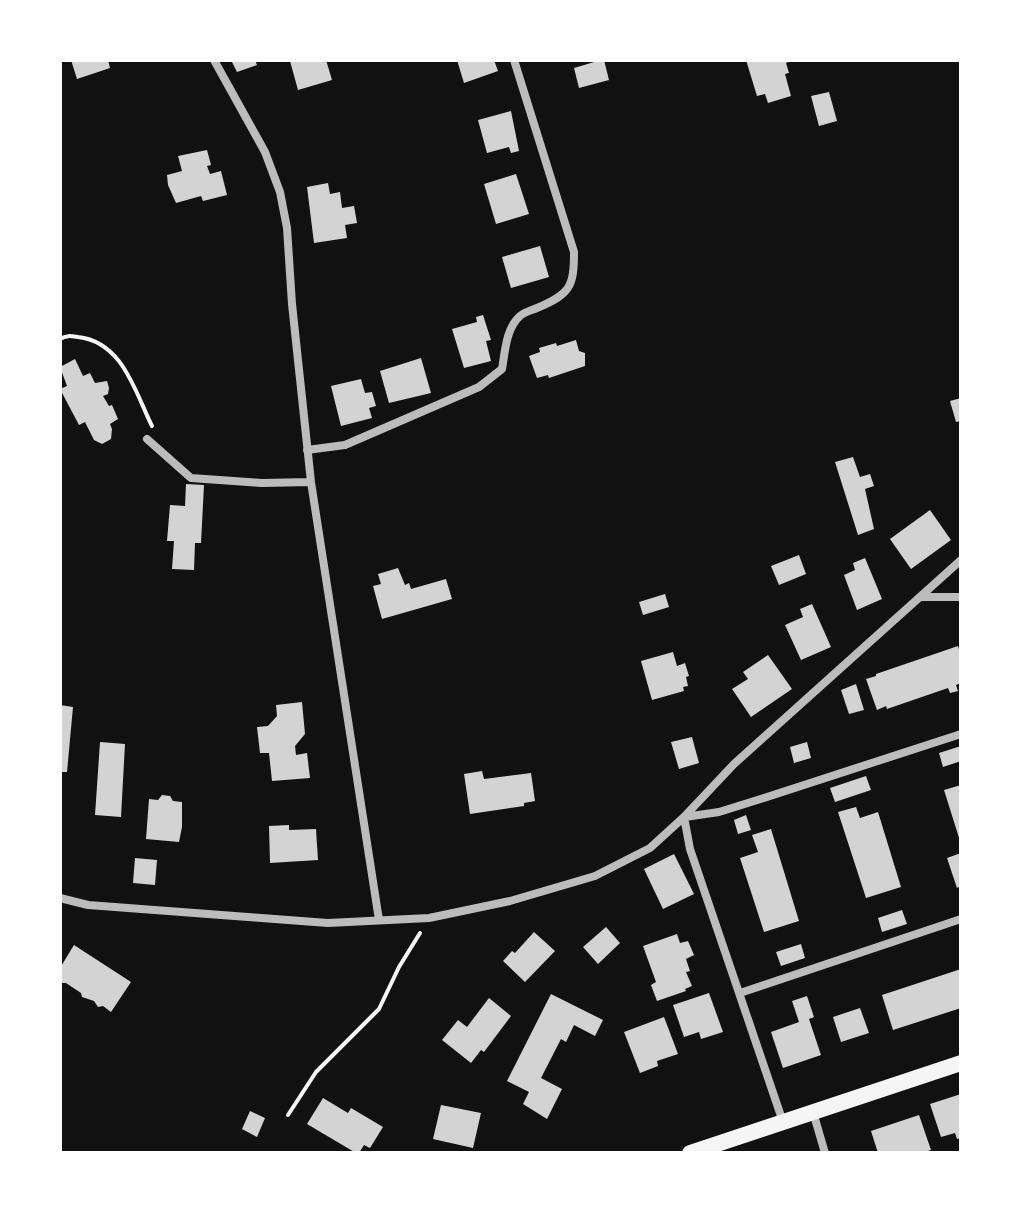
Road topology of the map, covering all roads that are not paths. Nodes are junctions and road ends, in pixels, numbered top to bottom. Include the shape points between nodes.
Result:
1 (214, 60) edge
2 (514, 60) edge
3 (147, 439) road end
4 (307, 450) junction
5 (311, 482) junction
6 (961, 560) edge
7 (921, 597) junction
8 (961, 597) edge
9 (961, 734) edge
10 (684, 817) junction
11 (60, 898) edge
12 (961, 919) edge
13 (379, 920) junction
14 (740, 993) junction
15 (961, 1063) edge
16 (813, 1111) junction
17 (783, 1122) junction
18 (690, 1153) edge
19 (825, 1153) edge

1 - 4 street via 265,152 280,192
2 - 4 street via 574,252 574,278 560,298 521,315 510,334 502,369 479,387 345,445
3 - 5 street via 191,478
4 - 5 street
5 - 13 street
6 - 7 street
7 - 8 street
7 - 10 street via 734,764
9 - 10 street via 743,805
10 - 13 street via 650,848 595,876 429,918
10 - 14 street
11 - 13 street via 88,905 313,922
12 - 14 street
14 - 17 street
15 - 16 main road
16 - 17 main road
16 - 19 street
17 - 18 main road

